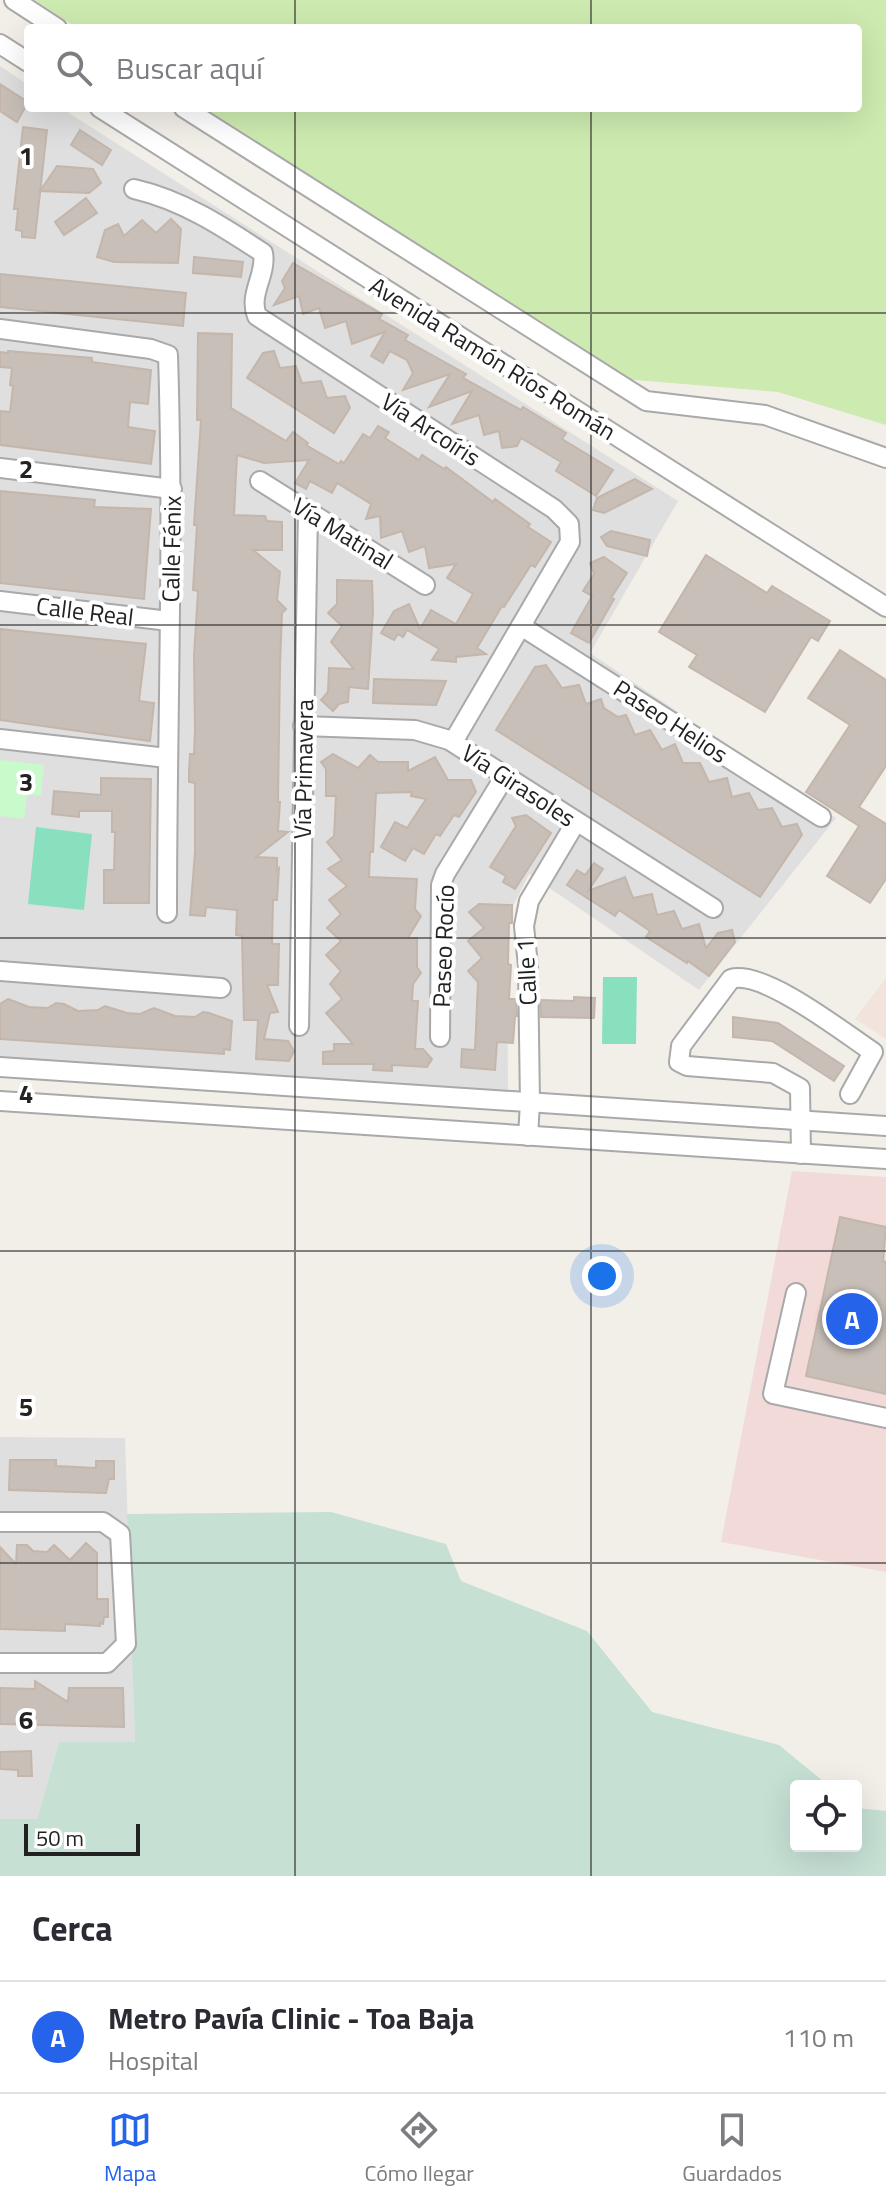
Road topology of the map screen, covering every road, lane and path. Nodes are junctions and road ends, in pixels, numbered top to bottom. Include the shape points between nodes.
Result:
1 (14, 0) edge
2 (51, 24) edge
3 (0, 44) edge
4 (24, 59) edge
5 (106, 112) edge
6 (190, 112) edge
7 (134, 189) dead end
8 (0, 329) edge
9 (886, 458) edge
10 (0, 468) edge
11 (260, 481) dead end
12 (172, 489) junction
13 (308, 511) junction
14 (425, 585) dead end
15 (0, 601) edge
16 (886, 607) edge
17 (169, 621) junction
18 (521, 626) junction
19 (303, 726) junction
20 (0, 739) edge
21 (453, 742) junction
22 (167, 758) junction
23 (505, 776) junction
24 (821, 817) dead end
25 (576, 822) junction
26 (713, 908) dead end
27 (167, 913) dead end
28 (0, 971) edge
29 (221, 988) dead end
30 (299, 1026) dead end
31 (440, 1037) dead end
32 (0, 1067) edge
33 (850, 1094) dead end
34 (0, 1101) edge
35 (530, 1103) junction
36 (801, 1120) junction
37 (886, 1126) edge
38 (528, 1136) junction
39 (801, 1154) junction
40 (886, 1159) edge
41 (796, 1293) dead end
42 (886, 1418) edge
43 (0, 1522) edge
44 (0, 1663) edge

1 - 2 street
3 - 4 street
5 - 16 street, Avenida Ramón Ríos Román
6 - 9 street via 646,401 765,415
7 - 18 street, Vía Arcoíris via 171,200 263,253 254,298 257,316 564,517 570,542
8 - 12 street, Calle Fénix via 168,355
10 - 12 street
11 - 13 street, Vía Matinal
12 - 17 street, Calle Fénix
13 - 14 street, Vía Matinal
13 - 19 street, Vía Primavera
15 - 17 street, Calle Real
17 - 22 street, Calle Fénix
18 - 21 street, Vía Arcoíris
18 - 24 street, Paseo Helios
19 - 21 street, Vía Girasoles via 415,730
19 - 30 street, Vía Primavera
20 - 22 street
21 - 23 street, Vía Girasoles
22 - 27 street, Calle Fénix
23 - 25 street, Vía Girasoles
23 - 31 street, Paseo Rocío via 441,885
25 - 26 street, Vía Girasoles
25 - 35 street, Calle 1 via 529,901 524,926
28 - 29 street
32 - 35 street
33 - 36 street via 873,1052 780,991 750,979 731,979 681,1046 679,1062 773,1073 800,1088
34 - 38 street
35 - 36 street
35 - 38 street, Calle 1
36 - 37 street
36 - 39 street
38 - 39 street
39 - 40 street
41 - 42 street via 773,1394
43 - 44 street via 103,1522 120,1534 126,1644 107,1663

